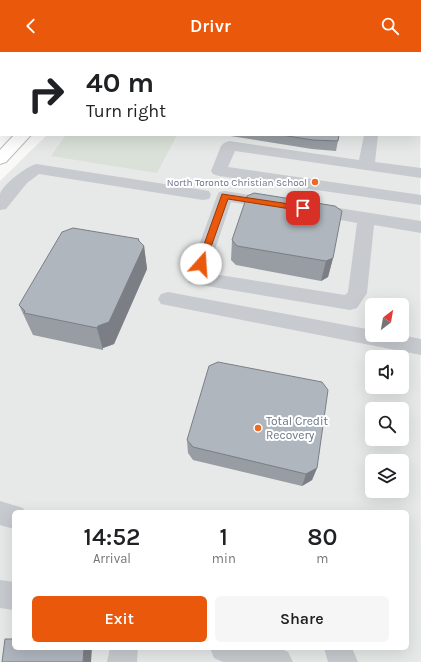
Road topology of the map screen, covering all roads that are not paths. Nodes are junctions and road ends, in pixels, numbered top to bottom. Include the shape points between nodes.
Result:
1 (15, 136) edge
2 (22, 136) edge
3 (371, 136) edge
4 (0, 149) edge
5 (0, 159) edge
6 (366, 166) junction
7 (421, 173) edge
8 (203, 194) dead end
9 (421, 200) edge
10 (0, 205) edge
11 (366, 218) junction
12 (421, 227) edge
13 (168, 299) dead end
14 (421, 348) edge
15 (0, 513) edge
16 (12, 516) edge
17 (0, 594) edge
18 (12, 596) edge
19 (124, 650) edge
20 (232, 650) edge
21 (339, 650) edge
22 (122, 662) edge
23 (278, 662) edge
24 (343, 662) edge

1 - 4 highway
2 - 5 highway
3 - 6 lane
6 - 7 lane
6 - 9 lane via 229,146 219,171
8 - 10 lane via 36,169 21,179
11 - 11 lane via 225,196 196,278 350,303 357,293
11 - 12 lane
13 - 14 lane
15 - 16 lane
17 - 18 lane
19 - 22 lane
20 - 23 lane
21 - 24 lane

